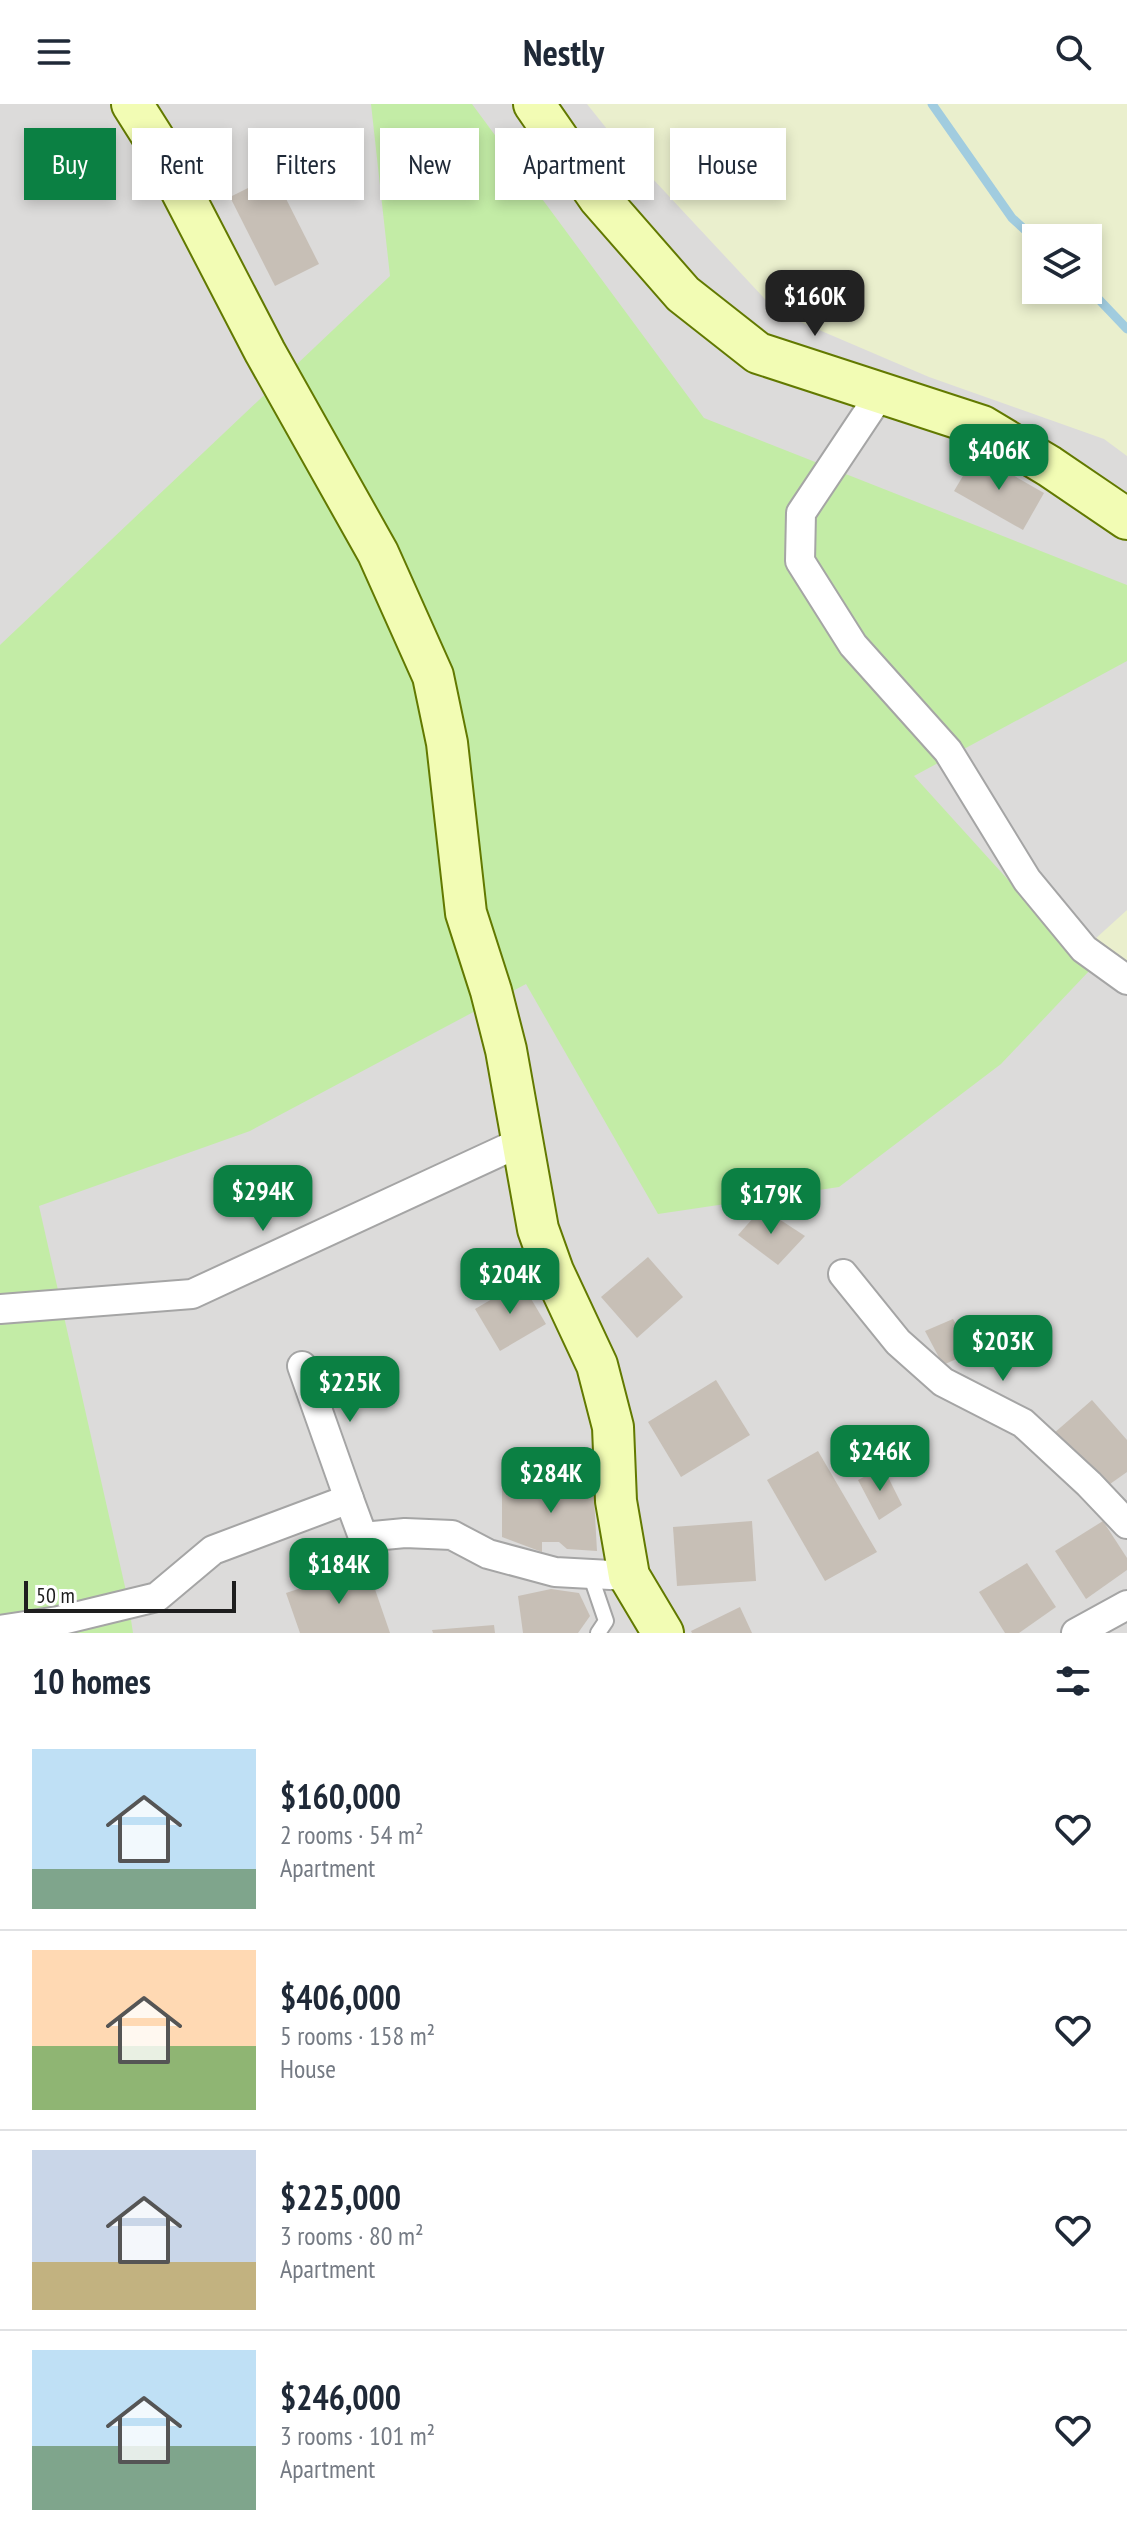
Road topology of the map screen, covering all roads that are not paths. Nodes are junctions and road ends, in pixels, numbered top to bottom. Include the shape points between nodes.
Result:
1 (132, 104) edge
2 (534, 104) edge
3 (881, 393) junction
4 (1127, 519) edge
5 (1127, 980) edge
6 (523, 1141) junction
7 (843, 1274) dead end
8 (0, 1309) edge
9 (302, 1366) dead end
10 (349, 1499) junction
11 (1127, 1524) edge
12 (590, 1574) junction
13 (629, 1576) junction
14 (1127, 1605) edge
15 (0, 1630) edge
16 (598, 1633) edge
17 (663, 1633) edge
18 (1076, 1633) edge

1 - 6 street via 378,553 433,676 447,743 466,913 506,1050
2 - 3 street via 599,198 683,294 758,353
3 - 4 street via 982,426
3 - 5 street via 801,513 800,561 853,645 948,751 1027,880 1084,949
6 - 8 street via 192,1294
6 - 13 street via 538,1229 597,1365 613,1427 616,1501
7 - 11 street via 898,1342 943,1382 1023,1423
9 - 10 street
10 - 12 street via 363,1537 452,1535 488,1554 555,1572
10 - 15 street via 213,1550 157,1597
12 - 13 street
12 - 16 lane via 606,1621
13 - 17 street
14 - 18 street

